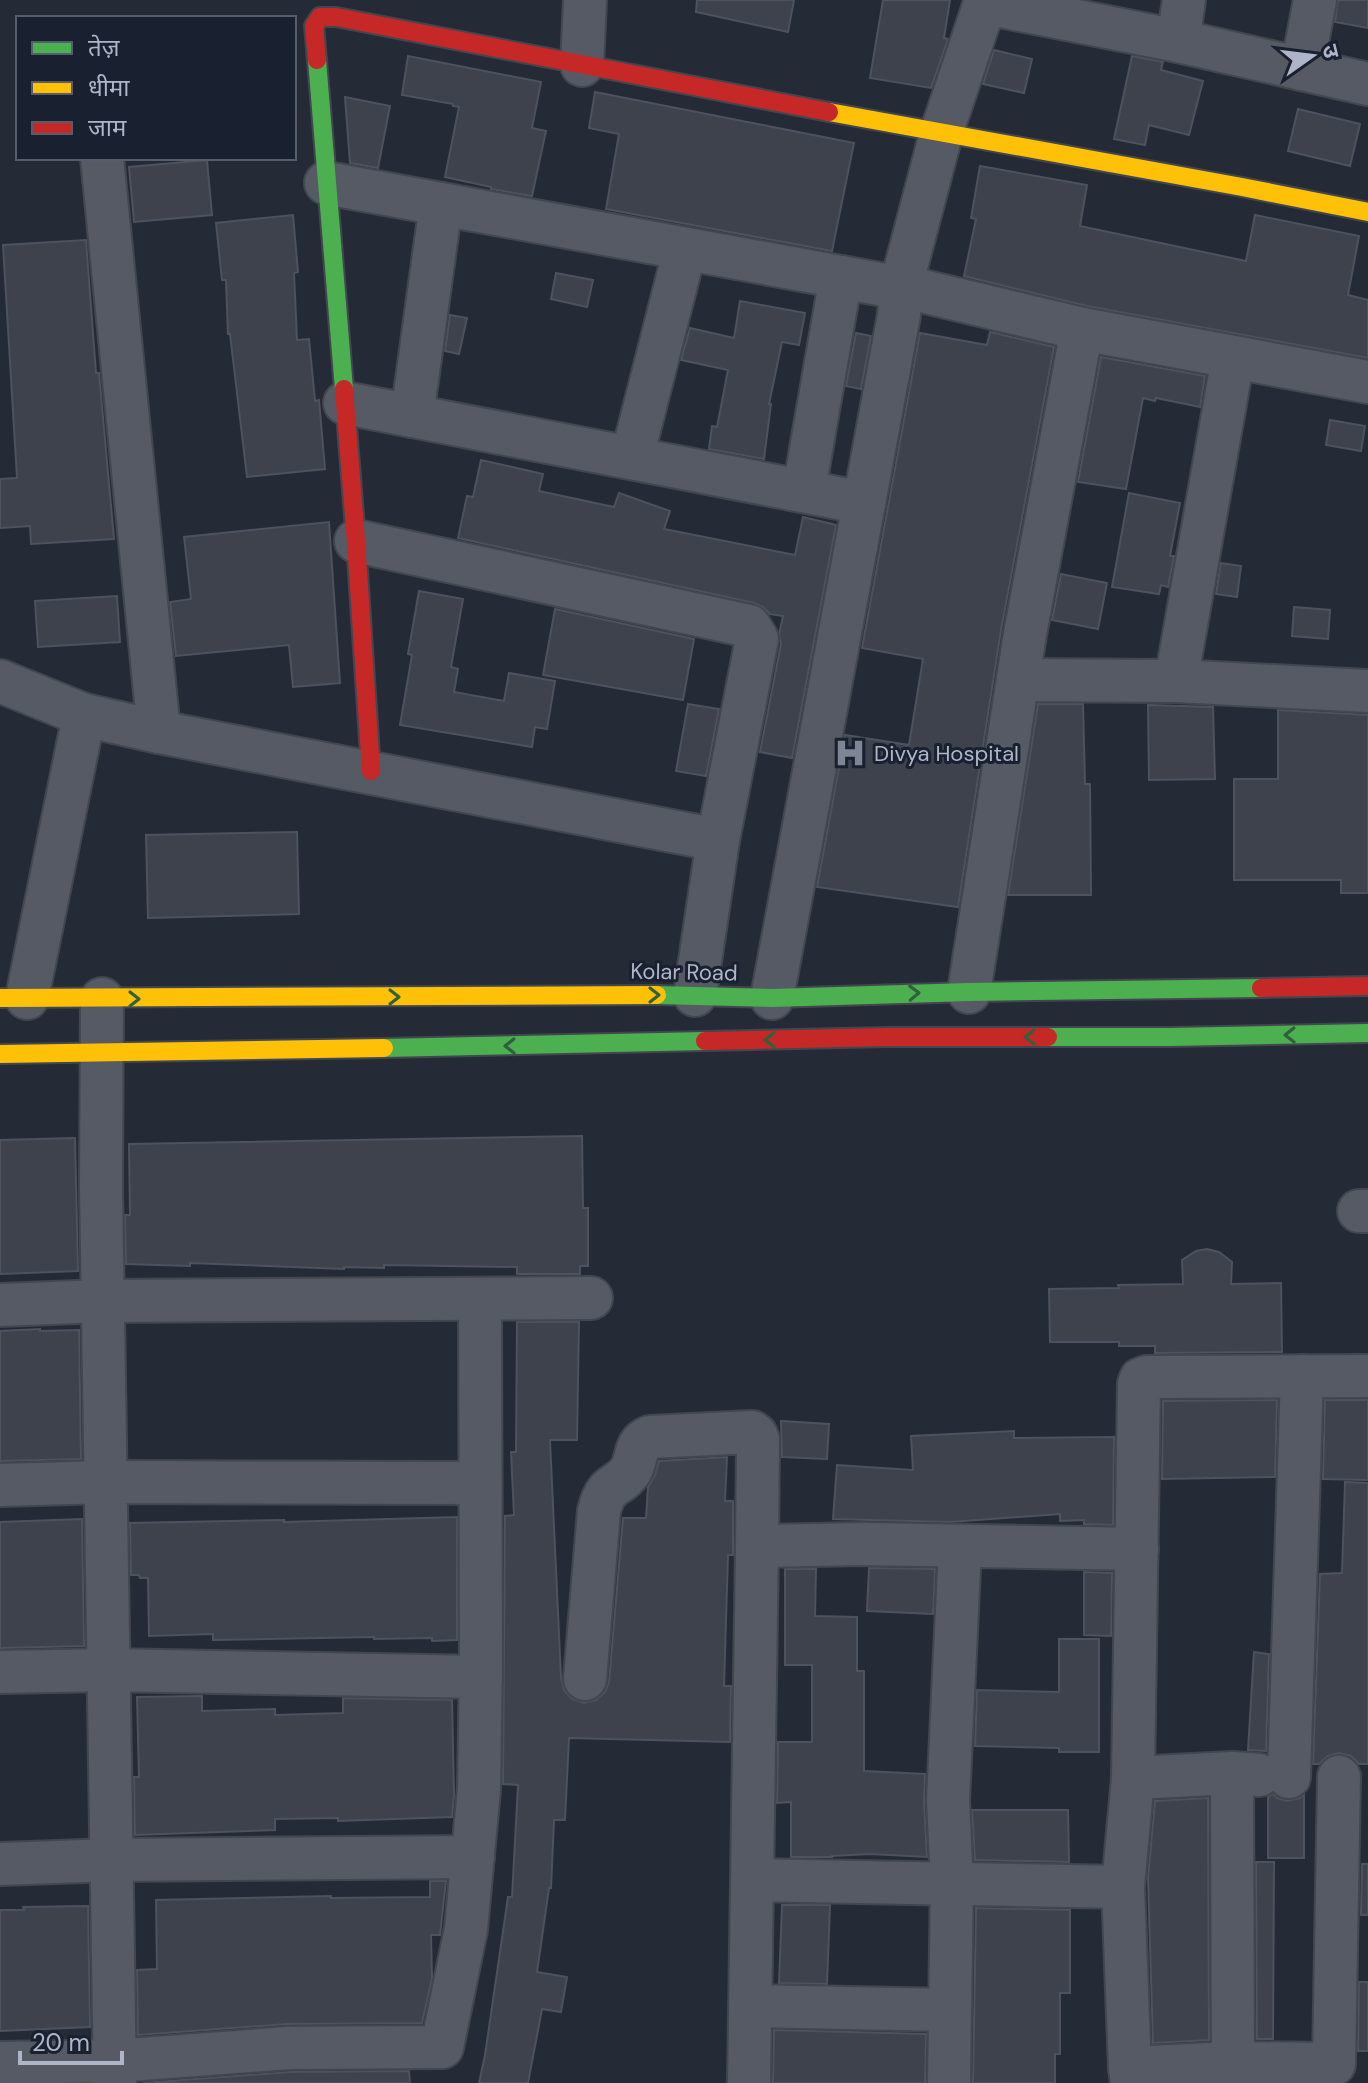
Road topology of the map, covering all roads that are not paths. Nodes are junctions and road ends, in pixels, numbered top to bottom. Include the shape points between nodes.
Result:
1 (585, 0) edge
2 (1184, 0) edge
3 (1315, 0) edge
4 (985, 2) edge
5 (1178, 41) junction
6 (582, 65) junction
7 (1302, 69) junction
8 (1368, 84) edge
9 (941, 134) junction
10 (102, 160) edge
11 (326, 183) junction
12 (441, 204) junction
13 (1368, 212) edge
14 (685, 249) junction
15 (841, 277) junction
16 (901, 287) junction
17 (1082, 329) junction
18 (1233, 358) junction
19 (1368, 382) edge
20 (345, 403) junction
21 (412, 416) junction
22 (632, 457) junction
23 (804, 490) junction
24 (864, 503) junction
25 (356, 541) junction
26 (1018, 680) junction
27 (0, 681) edge
28 (1176, 681) junction
29 (1368, 691) edge
30 (84, 715) junction
31 (159, 732) junction
32 (371, 771) junction
33 (718, 840) junction
34 (1368, 986) edge
35 (969, 992) junction
36 (695, 995) junction
37 (14, 998) edge
38 (772, 998) junction
39 (102, 999) junction
40 (1368, 1033) edge
41 (102, 1053) junction
42 (0, 1054) edge
43 (591, 1298) dead end
44 (480, 1299) junction
45 (103, 1301) junction
46 (0, 1305) edge
47 (1302, 1376) junction
48 (1368, 1376) edge
49 (106, 1482) junction
50 (480, 1483) junction
51 (0, 1485) edge
52 (757, 1546) junction
53 (960, 1546) junction
54 (1137, 1549) junction
55 (109, 1670) junction
56 (0, 1672) edge
57 (481, 1677) junction
58 (585, 1679) dead end
59 (1232, 1773) junction
60 (1354, 1776) edge
61 (1289, 1777) junction
62 (1133, 1778) junction
63 (473, 1857) junction
64 (112, 1860) junction
65 (0, 1864) edge
66 (753, 1880) junction
67 (952, 1882) junction
68 (1123, 1887) junction
69 (750, 2006) junction
70 (950, 2010) junction
71 (0, 2063) edge
72 (1233, 2063) junction
73 (1351, 2063) edge
74 (115, 2072) edge
75 (1131, 2076) edge
76 (749, 2083) edge
77 (949, 2083) edge

1 - 6 street
2 - 5 street
3 - 7 street
4 - 5 street
4 - 9 street
5 - 7 street
6 - 9 main road
6 - 11 main road via 320,17 314,26
7 - 8 street
9 - 13 main road
9 - 16 street
10 - 31 street
11 - 12 street
11 - 20 main road
12 - 14 street
12 - 21 street
14 - 15 street
14 - 22 street
15 - 16 street
15 - 23 street
16 - 17 street
16 - 24 street
17 - 18 street
17 - 26 street
18 - 19 street
18 - 28 street
20 - 21 street
20 - 25 main road
21 - 22 street
22 - 23 street
23 - 24 street
24 - 38 street
25 - 32 main road
25 - 33 street via 749,626 757,639
26 - 28 street
26 - 35 street
27 - 30 street
28 - 29 street
30 - 31 street
30 - 37 street
31 - 32 street
32 - 33 street
33 - 36 street
34 - 35 main road, Kolar Road
38 -> 35 main road, Kolar Road
36 - 38 main road, Kolar Road
39 -> 36 main road, Kolar Road
37 - 39 main road, Kolar Road
39 - 41 street
40 -> 41 main road
41 - 42 main road
41 - 45 street
43 - 44 street
44 - 45 street
44 - 50 street
45 - 46 street
45 - 49 street
47 - 48 street
47 - 54 street via 1141,1379
47 - 61 street
49 - 50 street
49 - 51 street
49 - 55 street
50 - 57 street
52 - 53 street
52 - 58 street via 756,1435 643,1439 631,1469 607,1489 599,1511
52 - 66 street
53 - 54 street
53 - 67 street via 948,1801
54 - 62 street
55 - 56 street
55 - 57 street
55 - 64 street
57 - 63 street
59 - 61 street
59 - 62 street
59 - 72 street
60 - 61 street
60 - 73 street
62 - 68 street
63 - 64 street
63 - 74 street via 466,1929 442,2047 289,2048
64 - 65 street
64 - 74 street
66 - 67 street
66 - 69 street
67 - 68 street
67 - 70 street
68 - 75 street
69 - 70 street
69 - 76 street
70 - 77 street
71 - 74 street
72 - 73 street
72 - 75 street

